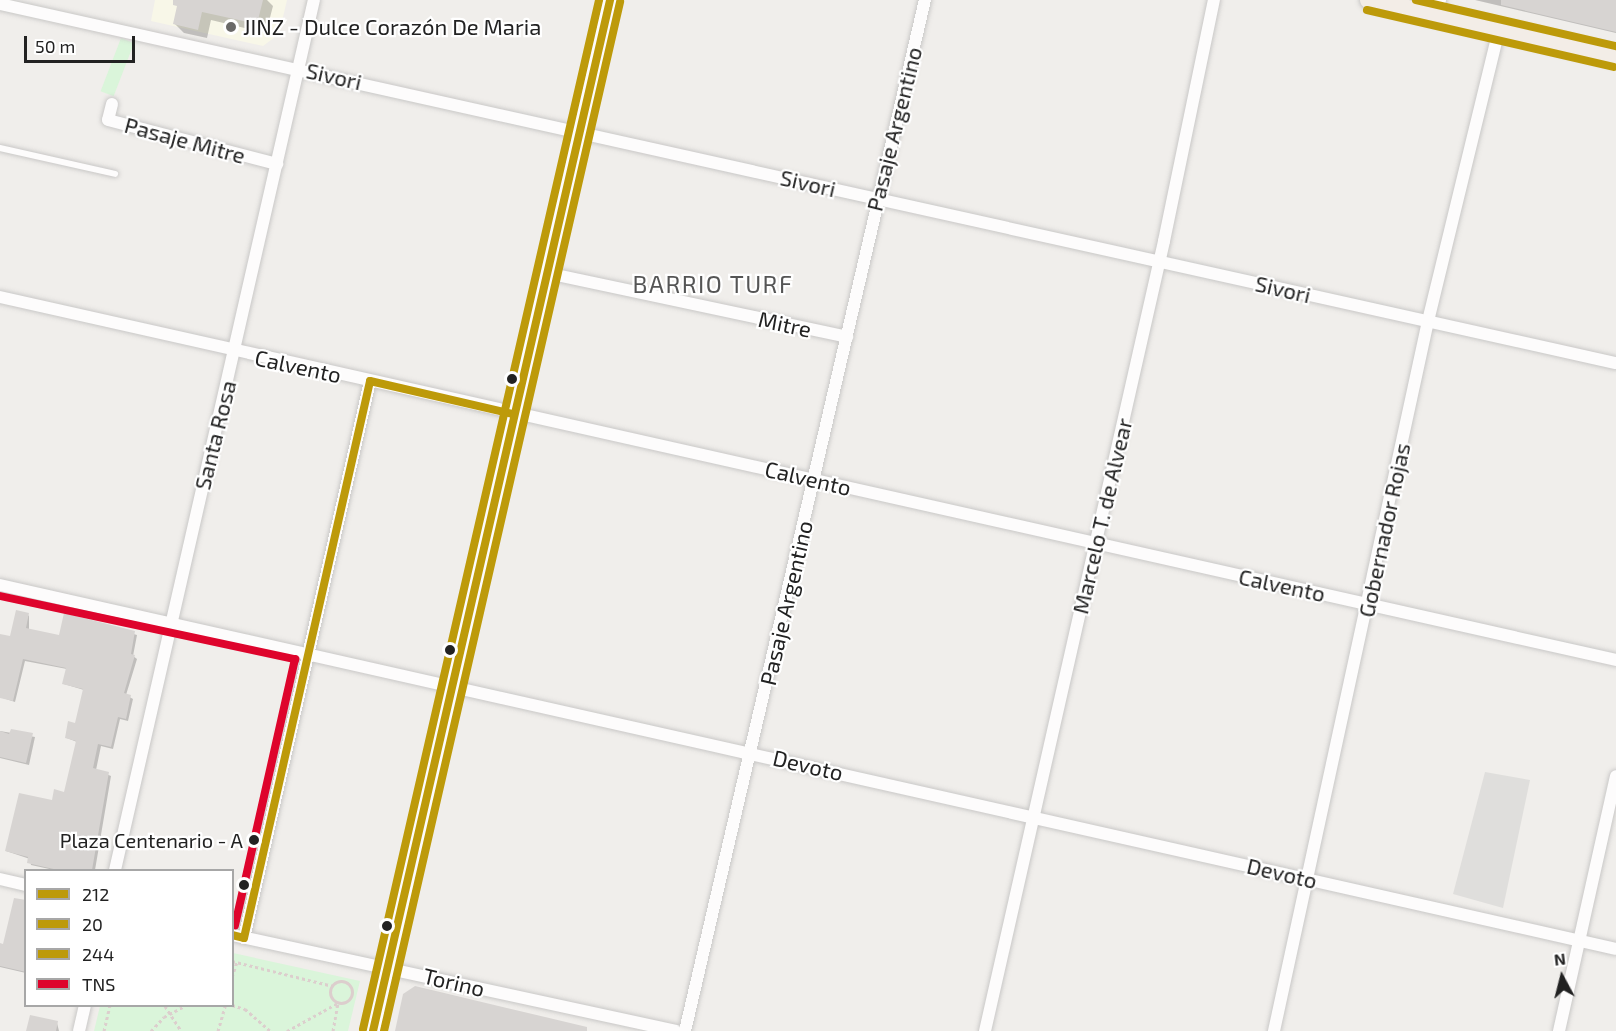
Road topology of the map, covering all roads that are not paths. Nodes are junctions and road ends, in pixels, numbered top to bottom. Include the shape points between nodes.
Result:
1 (314, 0) edge
2 (610, 0) edge
3 (925, 0) edge
4 (1214, 0) edge
5 (1369, 0) edge
6 (0, 4) edge
7 (1438, 8) edge
8 (1499, 30) junction
9 (1616, 57) edge
10 (299, 69) junction
11 (112, 104) dead end
12 (577, 131) junction
13 (0, 148) edge
14 (277, 164) junction
15 (115, 174) dead end
16 (876, 198) junction
17 (1160, 261) junction
18 (547, 273) junction
19 (0, 297) edge
20 (1428, 321) junction
21 (847, 337) junction
22 (235, 352) junction
23 (1616, 363) edge
24 (370, 381) junction
25 (513, 414) junction
26 (814, 479) junction
27 (1096, 544) junction
28 (0, 585) edge
29 (1368, 603) junction
30 (169, 623) junction
31 (308, 651) junction
32 (1616, 660) edge
33 (450, 684) junction
34 (752, 752) junction
35 (1616, 776) edge
36 (1034, 816) junction
37 (115, 869) edge
38 (0, 879) edge
39 (1308, 879) junction
40 (24, 885) edge
41 (238, 937) edge
42 (1579, 940) junction
43 (1616, 949) edge
44 (387, 967) junction
45 (85, 1007) edge
46 (79, 1031) edge
47 (373, 1031) edge
48 (676, 1031) edge
49 (685, 1031) edge
50 (985, 1031) edge
51 (1274, 1031) edge
52 (1559, 1031) edge

1 - 10 street, Santa Rosa
2 - 12 street
3 - 16 street, Pasaje Argentino
4 - 17 street, Marcelo T. de Alvear
5 - 7 main road
6 - 10 street, Sivori
7 - 8 main road
8 - 9 main road
8 - 20 street, Gobernador Rojas
10 - 12 street, Sivori
10 - 14 street, Santa Rosa
11 - 14 street, Pasaje Mitre via 108,120
12 - 16 street, Sivori
12 - 18 street
13 - 15 lane
14 - 22 street, Santa Rosa
16 - 17 street, Sivori
16 - 21 street, Pasaje Argentino
17 - 20 street, Sivori
17 - 27 street, Marcelo T. de Alvear
18 - 21 street, Mitre
18 - 25 street
19 - 22 street, Calvento
20 - 23 street, Sivori
20 - 29 street, Gobernador Rojas
21 - 26 street, Pasaje Argentino
22 - 24 street, Calvento
22 - 30 street, Santa Rosa
24 - 25 street, Calvento
24 - 31 street
25 - 26 street, Calvento
25 - 33 street
26 - 27 street, Calvento
26 - 34 street, Pasaje Argentino
27 - 29 street, Calvento
27 - 36 street, Marcelo T. de Alvear
28 - 30 street, Devoto
29 - 32 street, Calvento
29 - 39 street, Gobernador Rojas
30 - 31 street, Devoto
30 - 37 street, Santa Rosa
31 - 33 street, Devoto
31 - 41 street
33 - 34 street, Devoto
33 - 44 street
34 - 36 street, Devoto
34 - 49 street, Pasaje Argentino
35 - 42 street
36 - 39 street, Devoto
36 - 50 street, Marcelo T. de Alvear
38 - 40 street
39 - 42 street, Devoto
39 - 51 street, Gobernador Rojas
41 - 44 street, Torino
42 - 43 street, Devoto
42 - 52 street
44 - 47 street
44 - 48 street, Torino
45 - 46 street

